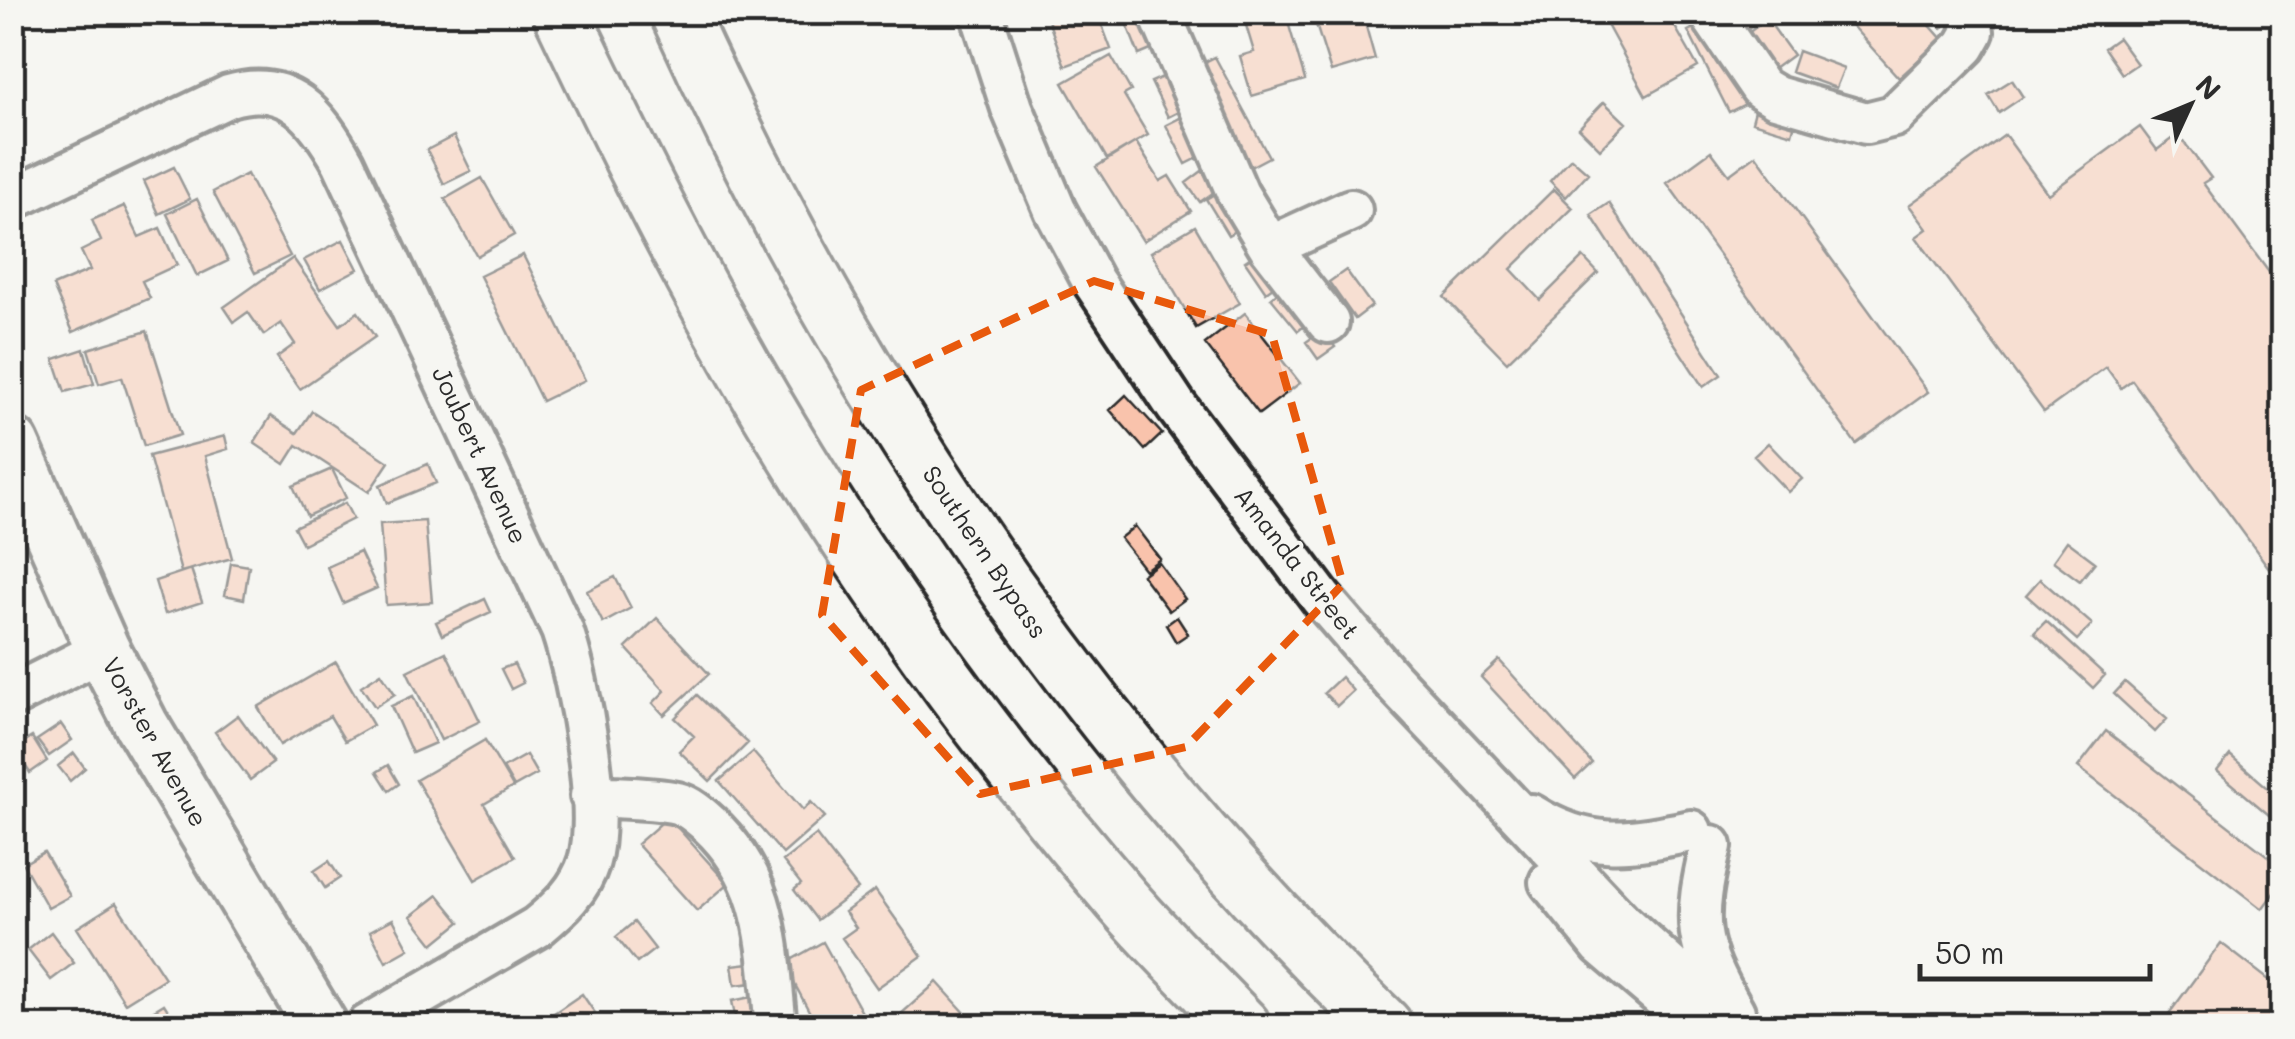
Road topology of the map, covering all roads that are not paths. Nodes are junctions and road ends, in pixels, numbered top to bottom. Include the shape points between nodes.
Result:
1 (561, 12) edge
2 (678, 12) edge
3 (964, 12) edge
4 (981, 12) edge
5 (1159, 12) edge
6 (1709, 12) edge
7 (1970, 12) edge
8 (12, 199) edge
9 (1351, 210) dead end
10 (1270, 247) junction
11 (1328, 322) dead end
12 (12, 444) edge
13 (103, 650) junction
14 (12, 696) edge
15 (591, 796) junction
16 (1502, 796) junction
17 (321, 1026) edge
18 (368, 1026) edge
19 (776, 1026) edge
20 (1242, 1026) edge
21 (1384, 1026) edge
22 (1696, 1026) edge
23 (1739, 1026) edge

1 - 20 highway via 728,342 800,464 1007,758 1123,901
2 - 21 highway, Southern Bypass via 784,226 878,391 985,557 1190,820
3 - 22 street, Amanda Street via 987,91 1041,218 1082,296 1194,456 1326,627 1455,767 1601,944
4 - 16 street, Amanda Street via 1055,210 1139,355 1321,598
5 - 10 street via 1238,194
6 - 7 street via 1761,88 1866,123 1894,116 1965,46 1973,32
8 - 15 street, Joubert Avenue via 245,92 275,94 314,117 343,162 562,630 578,686
9 - 10 street
10 - 11 street
12 - 13 main road, Vorster Avenue
13 - 14 street
13 - 17 main road, Vorster Avenue
15 - 18 street, Joubert Avenue via 590,856 561,908
15 - 19 street via 679,804 720,835 758,893
16 - 23 street, Amanda Street via 1621,922
16 - 23 street via 1555,830 1597,842 1701,838 1702,949

